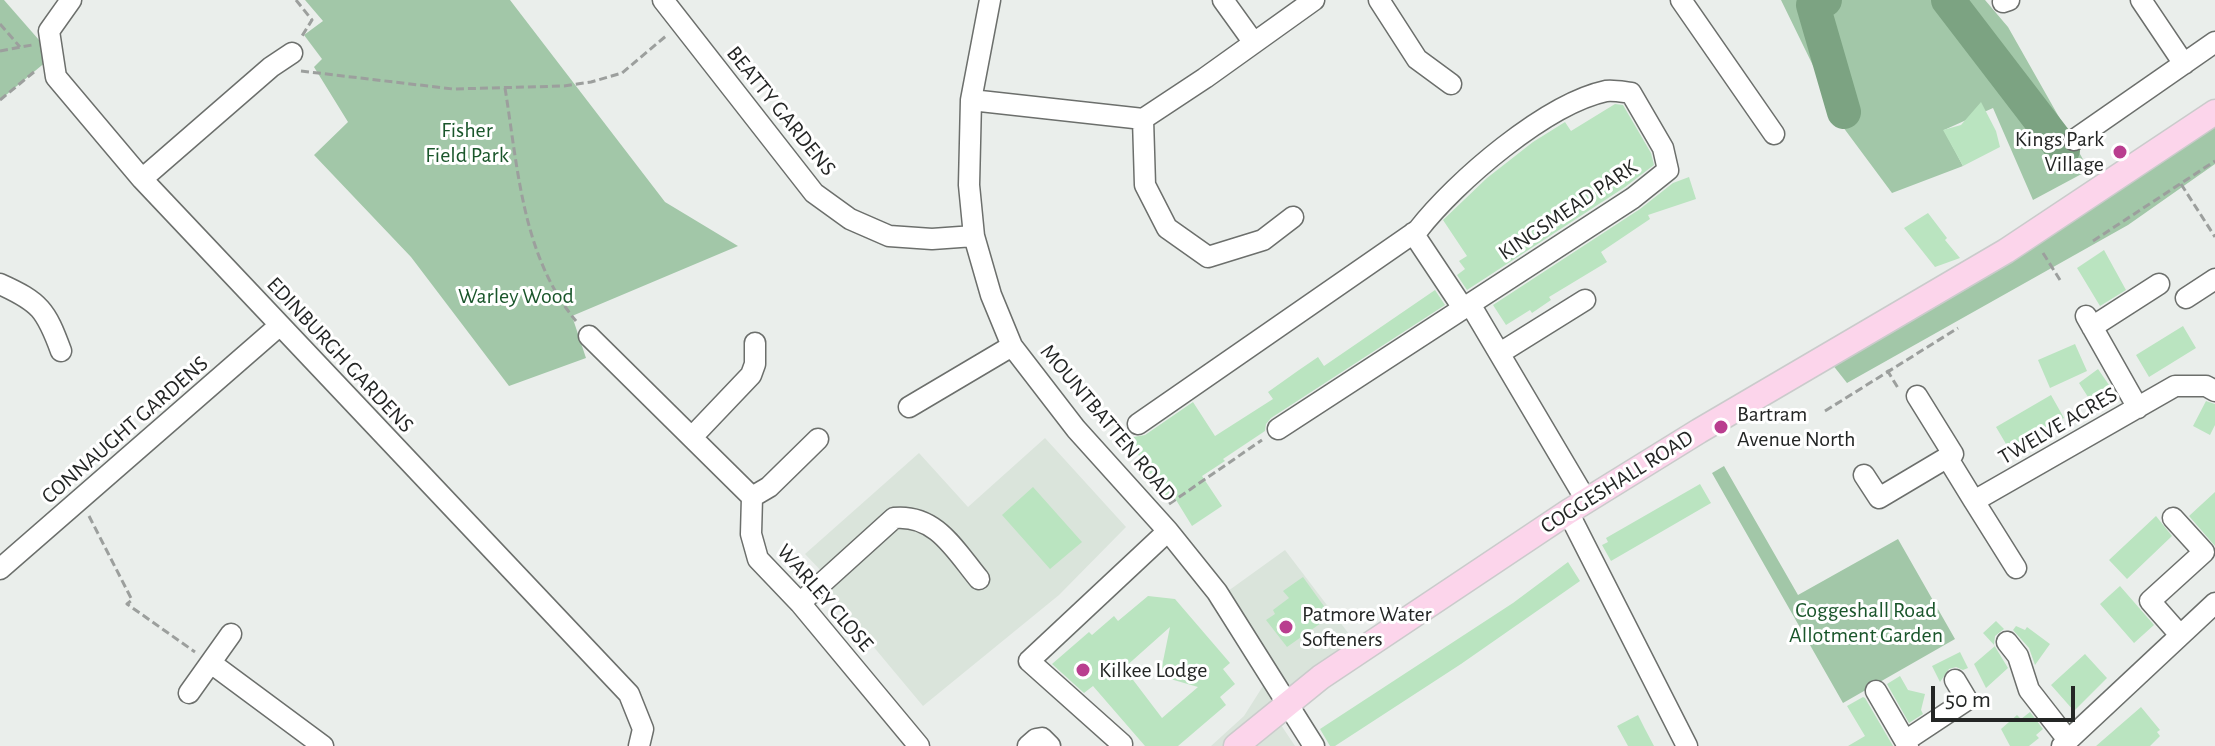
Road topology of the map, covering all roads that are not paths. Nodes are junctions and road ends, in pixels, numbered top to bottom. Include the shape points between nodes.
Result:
1 (71, 0) edge
2 (663, 0) edge
3 (990, 0) edge
4 (1223, 0) edge
5 (1314, 0) edge
6 (1379, 0) edge
7 (1681, 0) edge
8 (2141, 0) edge
9 (2215, 42) edge
10 (1254, 43) junction
11 (292, 53) road end
12 (2184, 64) junction
13 (1451, 84) dead end
14 (971, 100) junction
15 (2215, 112) edge
16 (1143, 119) junction
17 (1774, 134) dead end
18 (2074, 140) dead end
19 (142, 179) junction
20 (1293, 217) dead end
21 (1413, 233) junction
22 (974, 236) junction
23 (2215, 279) edge
24 (0, 284) edge
25 (2159, 284) dead end
26 (2186, 298) dead end
27 (1585, 300) dead end
28 (1466, 306) junction
29 (279, 326) junction
30 (589, 336) road end
31 (755, 343) dead end
32 (1012, 346) junction
33 (61, 351) dead end
34 (1500, 353) junction
35 (2215, 391) edge
36 (1917, 396) dead end
37 (909, 407) dead end
38 (2138, 408) junction
39 (1138, 424) dead end
40 (1278, 429) road end
41 (692, 437) junction
42 (818, 439) dead end
43 (1947, 457) junction
44 (1864, 475) dead end
45 (752, 497) junction
46 (1974, 501) junction
47 (1577, 506) junction
48 (2173, 518) dead end
49 (1168, 531) junction
50 (2016, 568) dead end
51 (0, 569) edge
52 (979, 579) dead end
53 (800, 603) junction
54 (2214, 606) edge
55 (231, 634) dead end
56 (2180, 635) junction
57 (2007, 642) dead end
58 (211, 663) junction
59 (1955, 680) dead end
60 (1876, 691) dead end
61 (189, 693) dead end
62 (1288, 702) junction
63 (641, 737) edge
64 (1907, 743) edge
65 (2065, 743) edge
66 (1122, 744) edge
67 (323, 746) edge
68 (919, 746) edge
69 (1028, 746) edge
70 (1050, 746) edge
71 (1236, 746) edge
72 (1314, 746) edge
73 (1687, 746) edge

1 - 19 street, EDINBURGH GARDENS via 49,31 56,77
2 - 22 street, BEATTY GARDENS via 814,193 850,219 889,236
3 - 14 street, MOUNTBATTEN ROAD
4 - 10 street
5 - 10 street
6 - 13 street via 1417,59
7 - 17 street
8 - 12 street
9 - 12 street
10 - 16 street
11 - 19 street
12 - 18 street
14 - 16 street
14 - 22 street, MOUNTBATTEN ROAD
15 - 47 main road, COGGESHALL ROAD via 2031,234
16 - 20 street via 1145,185 1167,228 1208,257 1263,240
19 - 29 street, EDINBURGH GARDENS
21 - 28 street
21 - 28 street, KINGSMEAD PARK via 1482,165 1552,113 1608,91 1631,93 1663,148 1668,170
21 - 39 street, KINGSMEAD PARK
22 - 32 street, MOUNTBATTEN ROAD
23 - 26 street
24 - 33 street via 25,295 49,317
25 - 38 street via 2089,321
27 - 34 street
28 - 34 street
28 - 40 street
29 - 51 street, CONNAUGHT GARDENS
29 - 63 street, EDINBURGH GARDENS via 629,694
30 - 41 street
31 - 41 street via 751,375
32 - 37 street
32 - 49 street, MOUNTBATTEN ROAD via 1076,429
34 - 47 street
35 - 38 street, TWELVE ACRES via 2175,386
36 - 43 street via 1953,454
38 - 46 street, TWELVE ACRES
41 - 45 street
42 - 45 street
43 - 44 street via 1879,498
43 - 46 street
45 - 53 street, WARLEY CLOSE via 758,559
46 - 50 street
47 - 62 main road, COGGESHALL ROAD
47 - 73 street
48 - 56 street via 2204,552 2150,601
49 - 62 street, MOUNTBATTEN ROAD via 1217,592
49 - 66 street via 1029,661
52 - 53 street via 932,525 894,518
53 - 68 street, WARLEY CLOSE
54 - 56 street
55 - 58 street
56 - 65 street
57 - 65 street via 2018,656 2029,690
58 - 61 street
58 - 67 street
59 - 64 street via 1967,700
60 - 64 street
62 - 71 main road, COGGESHALL ROAD
62 - 72 street, MOUNTBATTEN ROAD
69 - 70 street via 1042,738

